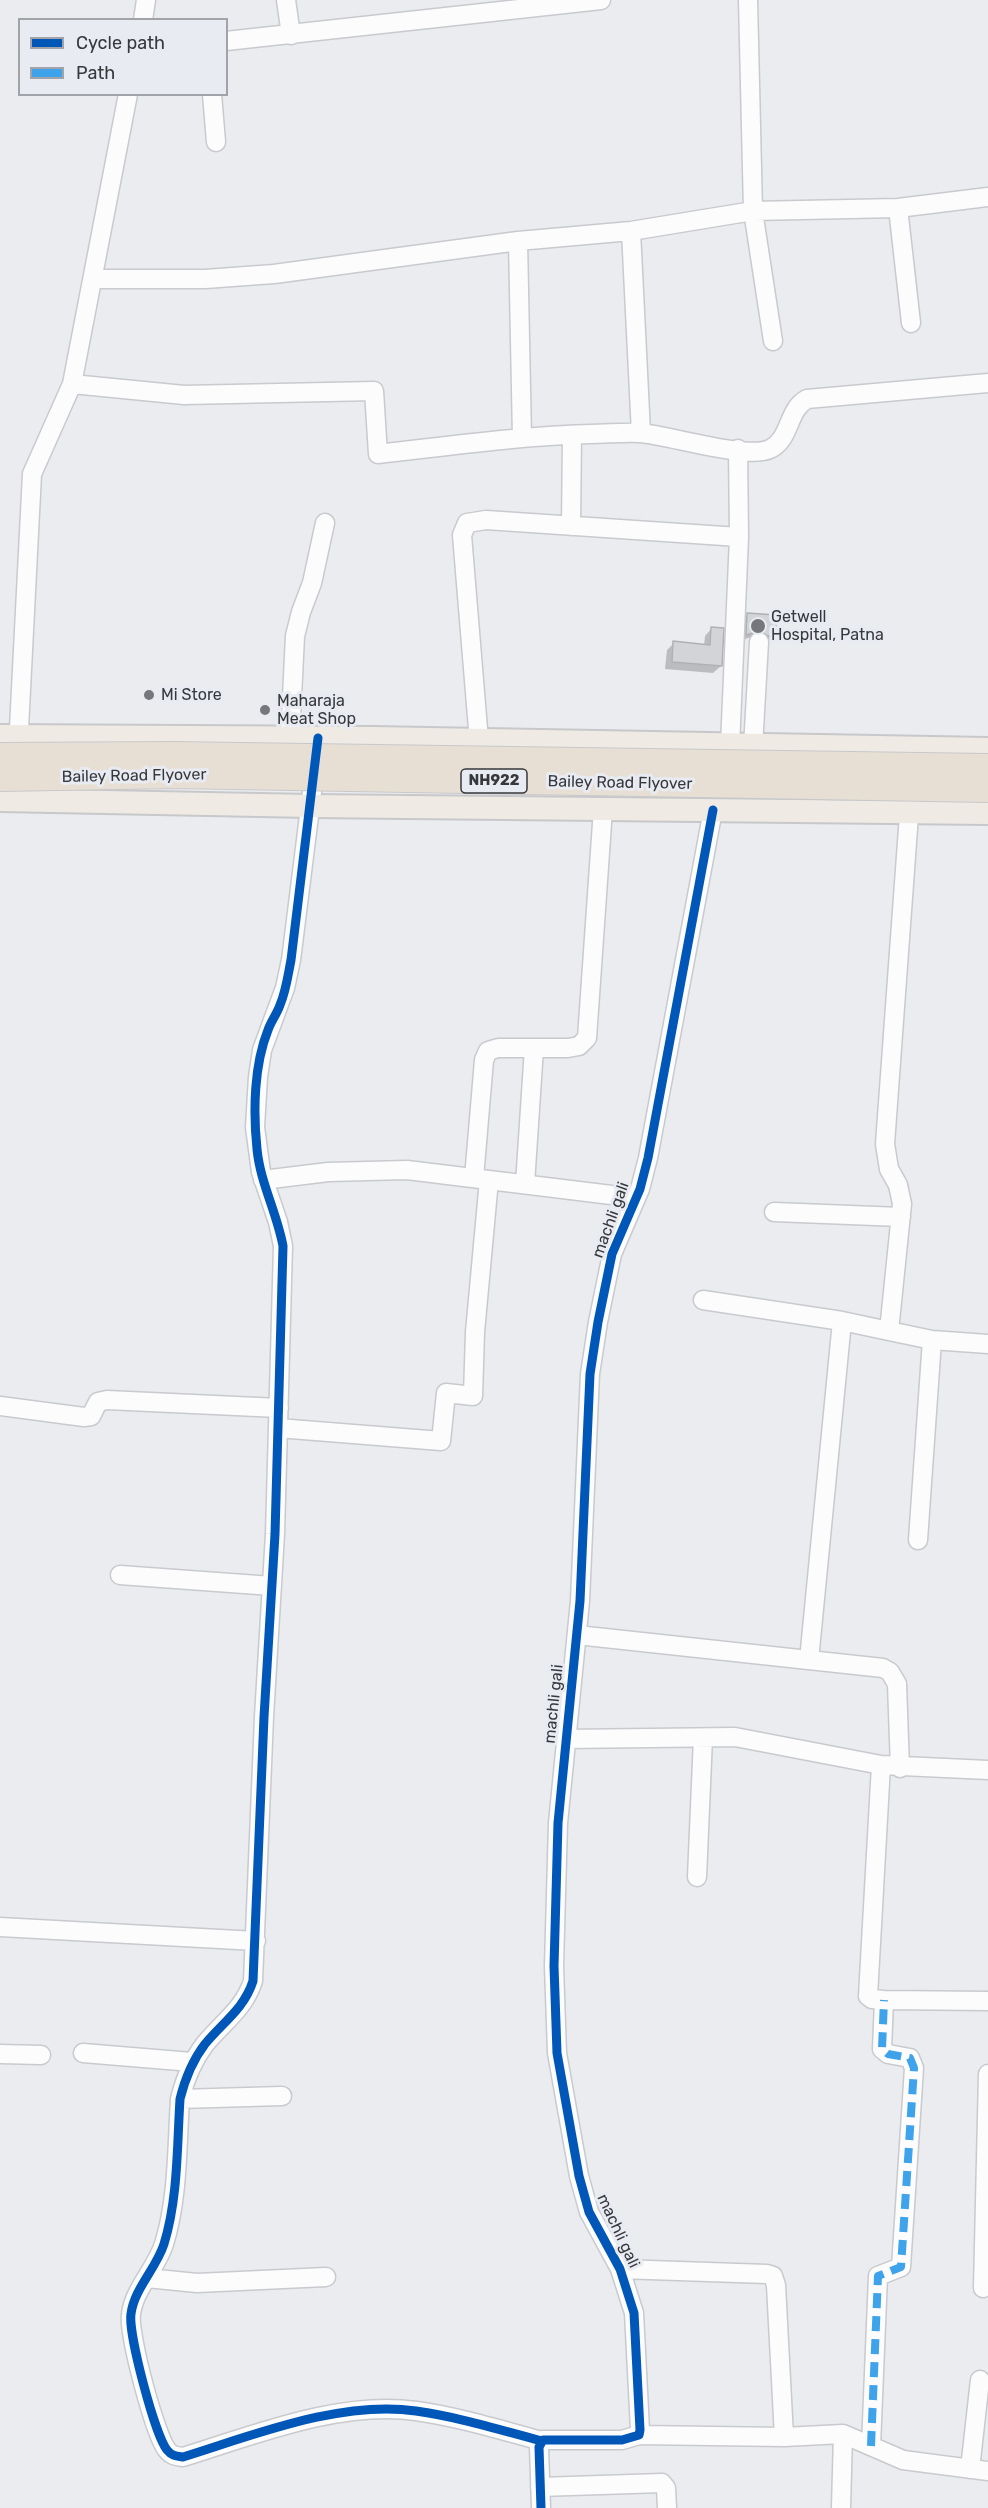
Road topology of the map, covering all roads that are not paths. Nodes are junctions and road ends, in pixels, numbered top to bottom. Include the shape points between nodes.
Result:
1 (146, 0) edge
2 (286, 0) edge
3 (601, 0) edge
4 (748, 0) edge
5 (484, 6) edge
6 (143, 18) edge
7 (291, 35) junction
8 (228, 41) edge
9 (128, 96) edge
10 (212, 96) edge
11 (216, 142) dead end
12 (988, 197) edge
13 (898, 208) junction
14 (753, 211) junction
15 (631, 231) junction
16 (518, 241) junction
17 (93, 279) junction
18 (912, 323) dead end
19 (773, 341) dead end
20 (988, 383) edge
21 (72, 384) junction
22 (641, 433) junction
23 (572, 435) junction
24 (522, 438) junction
25 (738, 449) junction
26 (325, 523) dead end
27 (571, 526) junction
28 (739, 537) junction
29 (759, 642) dead end
30 (9, 736) edge
31 (290, 738) junction
32 (318, 738) junction
33 (479, 741) junction
34 (730, 746) junction
35 (753, 747) junction
36 (914, 748) junction
37 (988, 749) edge
38 (0, 756) edge
39 (988, 767) edge
40 (0, 778) edge
41 (988, 789) edge
42 (11, 800) edge
43 (311, 806) junction
44 (603, 809) junction
45 (713, 810) junction
46 (749, 810) junction
47 (909, 812) junction
48 (988, 813) edge
49 (534, 1048) junction
50 (482, 1179) junction
51 (263, 1180) junction
52 (525, 1184) junction
53 (636, 1198) junction
54 (774, 1212) dead end
55 (901, 1217) junction
56 (703, 1300) dead end
57 (842, 1321) junction
58 (889, 1331) junction
59 (932, 1340) junction
60 (988, 1344) edge
61 (0, 1406) edge
62 (279, 1408) junction
63 (278, 1428) junction
64 (918, 1540) dead end
65 (120, 1575) dead end
66 (272, 1586) junction
67 (577, 1635) junction
68 (809, 1660) junction
69 (703, 1738) junction
70 (565, 1739) junction
71 (881, 1765) junction
72 (900, 1768) junction
73 (988, 1770) edge
74 (697, 1877) dead end
75 (0, 1927) edge
76 (256, 1941) junction
77 (884, 2000) junction
78 (988, 2001) edge
79 (83, 2053) dead end
80 (0, 2054) edge
81 (40, 2055) dead end
82 (192, 2062) junction
83 (988, 2074) edge
84 (282, 2096) dead end
85 (180, 2099) junction
86 (620, 2269) junction
87 (326, 2277) dead end
88 (147, 2278) junction
89 (982, 2288) dead end
90 (980, 2380) dead end
91 (843, 2434) junction
92 (639, 2435) junction
93 (784, 2437) junction
94 (542, 2441) junction
95 (871, 2446) junction
96 (979, 2470) edge
97 (540, 2487) junction
98 (541, 2508) edge
99 (667, 2508) edge
100 (841, 2508) edge

1 - 6 street
2 - 7 street
3 - 5 street
4 - 14 street
5 - 7 street
7 - 8 street
9 - 17 street
10 - 11 street
12 - 13 street
13 - 14 street
13 - 18 street
14 - 15 street
14 - 19 street
15 - 16 street
15 - 22 street
16 - 17 street via 274,274 205,279
16 - 24 street
17 - 21 street
20 - 25 street via 807,399 798,404 784,434 769,450
21 - 24 street via 184,395 374,391 378,454
21 - 30 street via 32,474
22 - 23 street
22 - 25 street
23 - 24 street
23 - 27 street
25 - 28 street
26 - 31 street via 295,636
27 - 28 street
27 - 33 street via 486,520 473,521 463,528
28 - 34 street
29 - 35 street
30 - 31 main road
30 - 42 street
31 - 32 main road
32 - 33 main road
32 - 43 street
33 - 34 main road
34 - 35 main road
35 - 36 main road
35 - 46 main road
36 - 37 main road
36 - 47 street
38 - 39 highway, Bailey Road Flyover / NH922, bridge
40 - 41 highway, Bailey Road Flyover / NH922, bridge via 175,775
42 - 43 main road
43 - 44 main road
43 - 51 street via 291,960 262,1050 258,1077 255,1127
44 - 45 main road
44 - 49 street via 588,1035 579,1046
45 - 46 main road
45 - 53 street, machli gali via 648,1158
46 - 47 main road
47 - 48 main road
47 - 55 street via 885,1144 889,1169 901,1195
49 - 50 street via 498,1048 485,1055
49 - 52 street
50 - 51 street via 384,1169
50 - 52 street
50 - 63 street via 473,1396 446,1393 441,1441
51 - 62 street via 283,1246
52 - 53 street
53 - 67 street, machli gali via 612,1254 592,1364
54 - 55 street
55 - 58 street
56 - 57 street
57 - 58 street
57 - 68 street
58 - 59 street
59 - 60 street
59 - 64 street
61 - 62 street via 84,1417 91,1416 98,1402 107,1400
62 - 63 street
63 - 66 street
65 - 66 street
66 - 76 street
67 - 68 street
67 - 70 street, machli gali
68 - 72 street via 883,1668 894,1677
69 - 70 street
69 - 71 street via 735,1737
69 - 74 street
70 - 86 street, machli gali via 554,1966 557,2053 589,2212
71 - 72 street
71 - 77 street via 868,1994 872,1999
72 - 73 street
75 - 76 street
76 - 82 street via 248,1997
77 - 78 street
77 - 95 street via 882,2049 910,2058 914,2068 901,2267 878,2276
79 - 82 street
80 - 81 street
82 - 85 street
83 - 89 street
84 - 85 street
85 - 88 street via 171,2217 163,2248
86 - 92 street, machli gali via 634,2313
86 - 93 street via 773,2276
87 - 88 street via 206,2283
88 - 94 street via 132,2304 131,2332 160,2436 175,2456 336,2414 377,2410 414,2411
90 - 96 street
91 - 93 street
91 - 95 street
91 - 100 street
92 - 93 street
92 - 94 street via 622,2440
94 - 97 street
95 - 96 street via 903,2460
97 - 98 street
97 - 99 street via 662,2483

